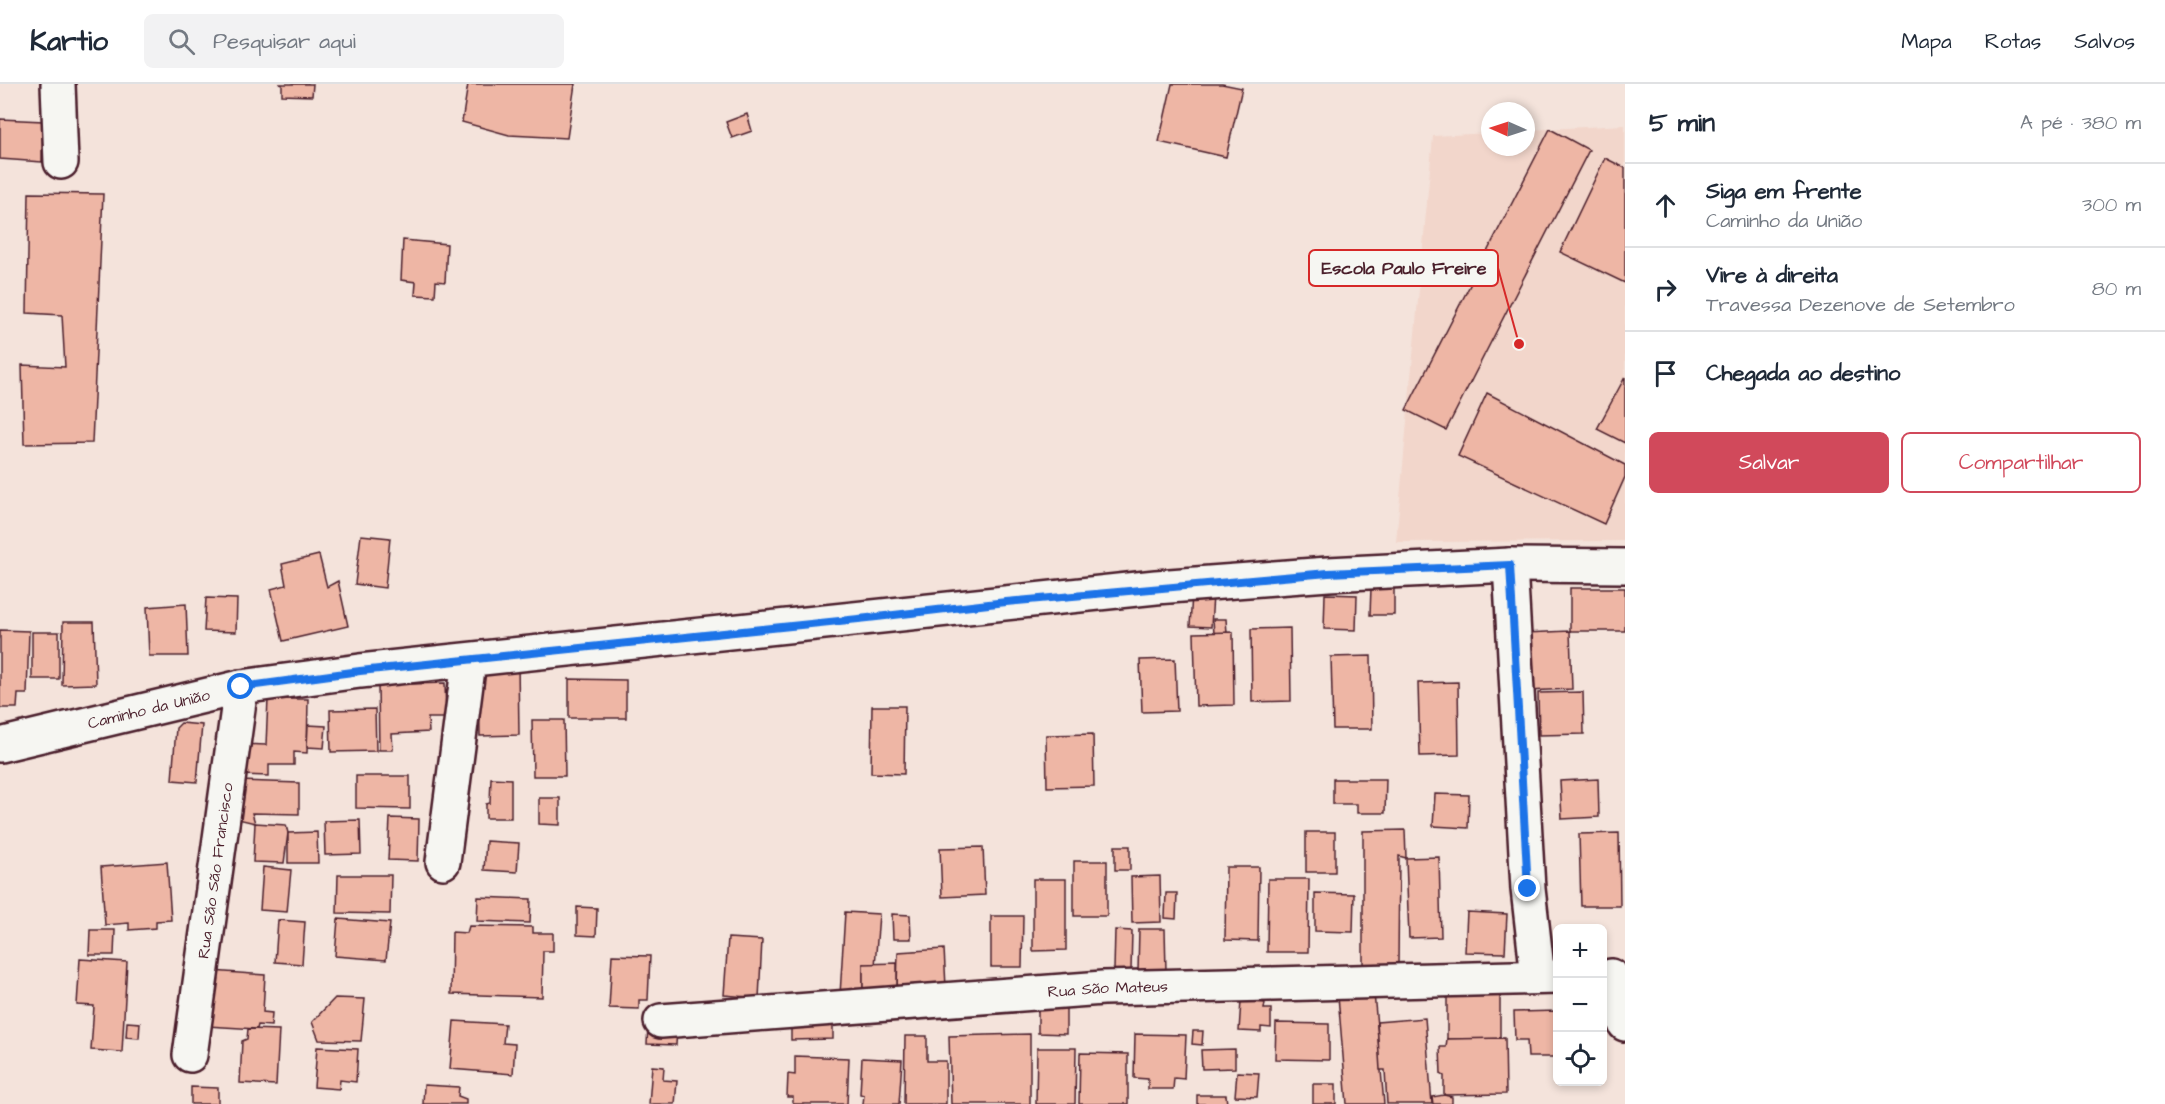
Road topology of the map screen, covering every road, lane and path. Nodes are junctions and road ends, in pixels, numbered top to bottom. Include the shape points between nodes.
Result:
1 (58, 84) edge
2 (61, 162) dead end
3 (1510, 565) junction
4 (1625, 566) edge
5 (470, 661) junction
6 (241, 687) junction
7 (0, 745) edge
8 (443, 862) dead end
9 (1613, 976) edge
10 (1548, 977) edge
11 (661, 1020) dead end
12 (1625, 1024) edge
13 (190, 1055) dead end

1 - 2 street
3 - 4 street, Caminho da União
3 - 5 street, Caminho da União via 1328,573 1156,587
3 - 10 street via 1528,889
5 - 6 street, Caminho da União
5 - 8 street
6 - 7 street, Caminho da União
6 - 13 street, Rua São São Francisco
9 - 12 street
10 - 11 street, Rua São Mateus via 1103,988

